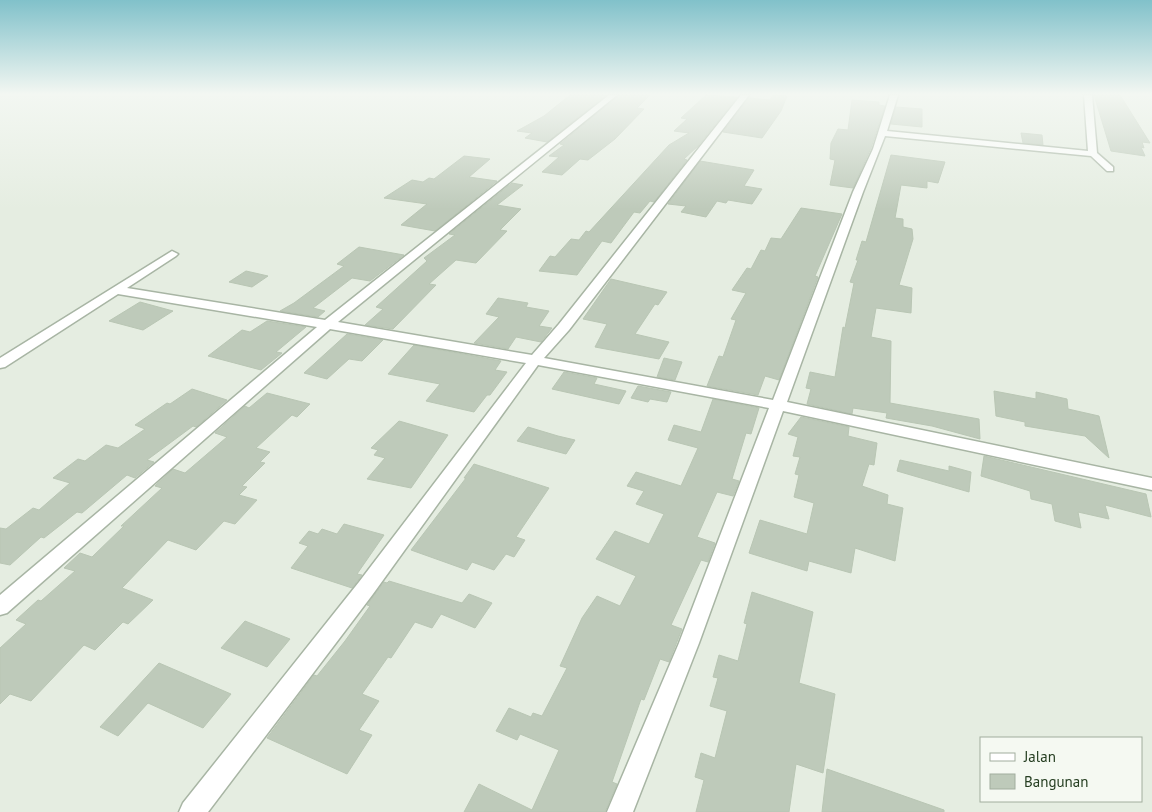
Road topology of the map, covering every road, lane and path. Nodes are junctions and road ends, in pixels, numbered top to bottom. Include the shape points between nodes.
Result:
1 (565, 133) edge
2 (715, 133) edge
3 (881, 133) joint
4 (1091, 133) edge
5 (1093, 154) junction
6 (1110, 169) dead end
7 (172, 254) dead end
8 (116, 290) junction
9 (328, 324) junction
10 (535, 360) junction
11 (0, 364) edge
12 (778, 407) junction
13 (1152, 484) edge
14 (0, 607) edge
15 (192, 812) edge
16 (620, 812) edge

1 - 9 street
2 - 10 street
3 - 5 street
3 - 12 street via 878,149 858,192
4 - 5 street
5 - 6 street
7 - 8 street
8 - 9 street
8 - 11 street
9 - 10 street
9 - 14 street
10 - 12 street
10 - 15 street via 366,588
12 - 13 street
12 - 16 street

